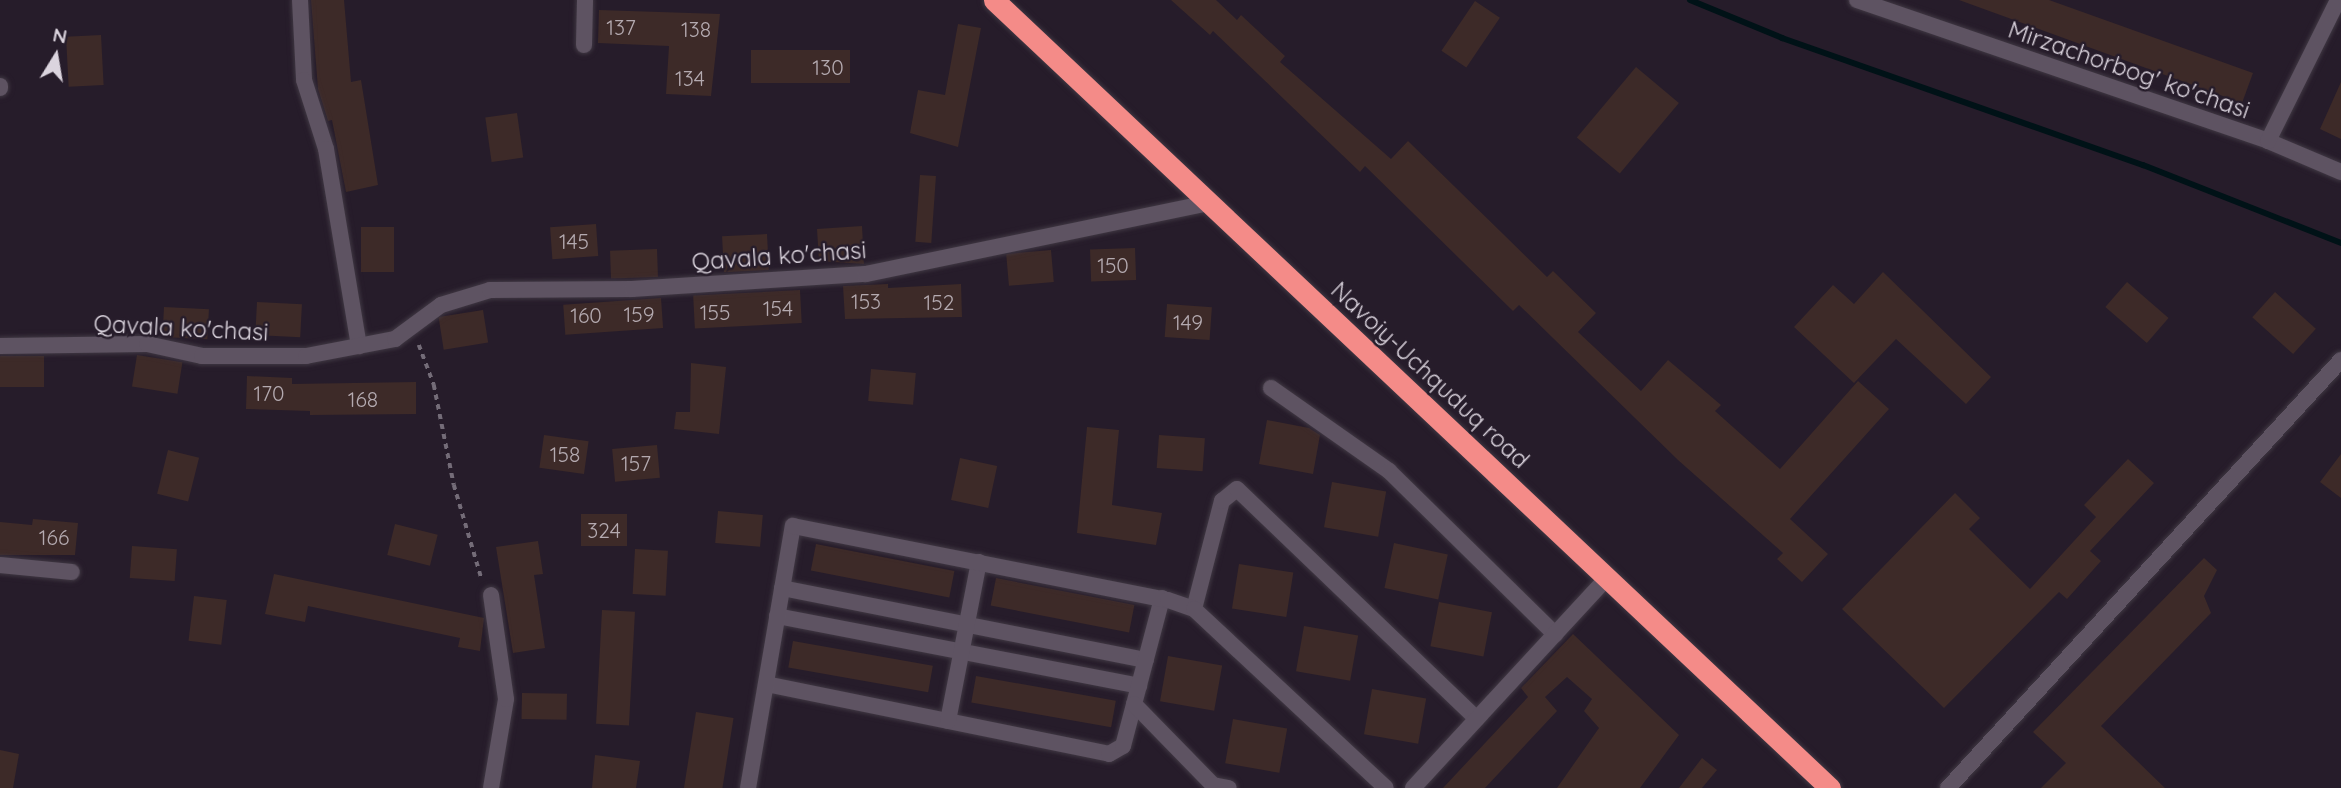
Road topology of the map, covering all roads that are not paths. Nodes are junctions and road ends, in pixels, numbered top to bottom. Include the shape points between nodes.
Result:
1 (300, 0) edge
2 (585, 0) edge
3 (994, 0) edge
4 (1857, 0) edge
5 (2338, 0) edge
6 (584, 45) dead end
7 (2268, 141) junction
8 (2341, 172) edge
9 (1210, 203) junction
10 (0, 346) edge
11 (359, 346) junction
12 (2341, 360) edge
13 (1271, 388) dead end
14 (979, 562) junction
15 (0, 565) edge
16 (72, 572) dead end
17 (1607, 578) junction
18 (782, 588) junction
19 (491, 595) road end
20 (1162, 598) junction
21 (1194, 609) junction
22 (777, 616) junction
23 (967, 625) junction
24 (1555, 634) junction
25 (961, 652) junction
26 (1146, 660) junction
27 (766, 684) junction
28 (1139, 686) junction
29 (1134, 704) junction
30 (1477, 719) junction
31 (948, 721) junction
32 (491, 788) edge
33 (748, 788) edge
34 (1229, 788) edge
35 (1386, 788) edge
36 (1413, 788) edge
37 (1830, 788) edge
38 (1948, 788) edge

1 - 11 street via 304,80 326,149
2 - 6 street
3 - 9 highway, Navoiy-Uchquduq road
4 - 7 street, Mirzachorbog' ko'chasi
5 - 7 street
7 - 8 street, Mirzachorbog' ko'chasi
9 - 11 street, Qavala ko'chasi via 866,274 632,289 490,290 441,305 395,339
9 - 17 highway, Navoiy-Uchquduq road
10 - 11 street, Qavala ko'chasi via 146,344 202,356 306,356
12 - 38 street
13 - 24 street via 1389,471
14 - 18 street via 793,526
14 - 20 street
14 - 23 street
15 - 16 street
17 - 24 street
17 - 37 highway, Navoiy-Uchquduq road
18 - 22 street
18 - 23 street
19 - 32 street via 506,699
20 - 21 street
20 - 26 street
21 - 30 street via 1222,501 1237,489
21 - 35 street
22 - 25 street
22 - 27 street
23 - 25 street
23 - 26 street
24 - 30 street
25 - 28 street
25 - 31 street
26 - 28 street
27 - 31 street
27 - 33 street
28 - 29 street
29 - 31 street via 1123,746 1109,754
29 - 34 street via 1213,785
30 - 36 street

